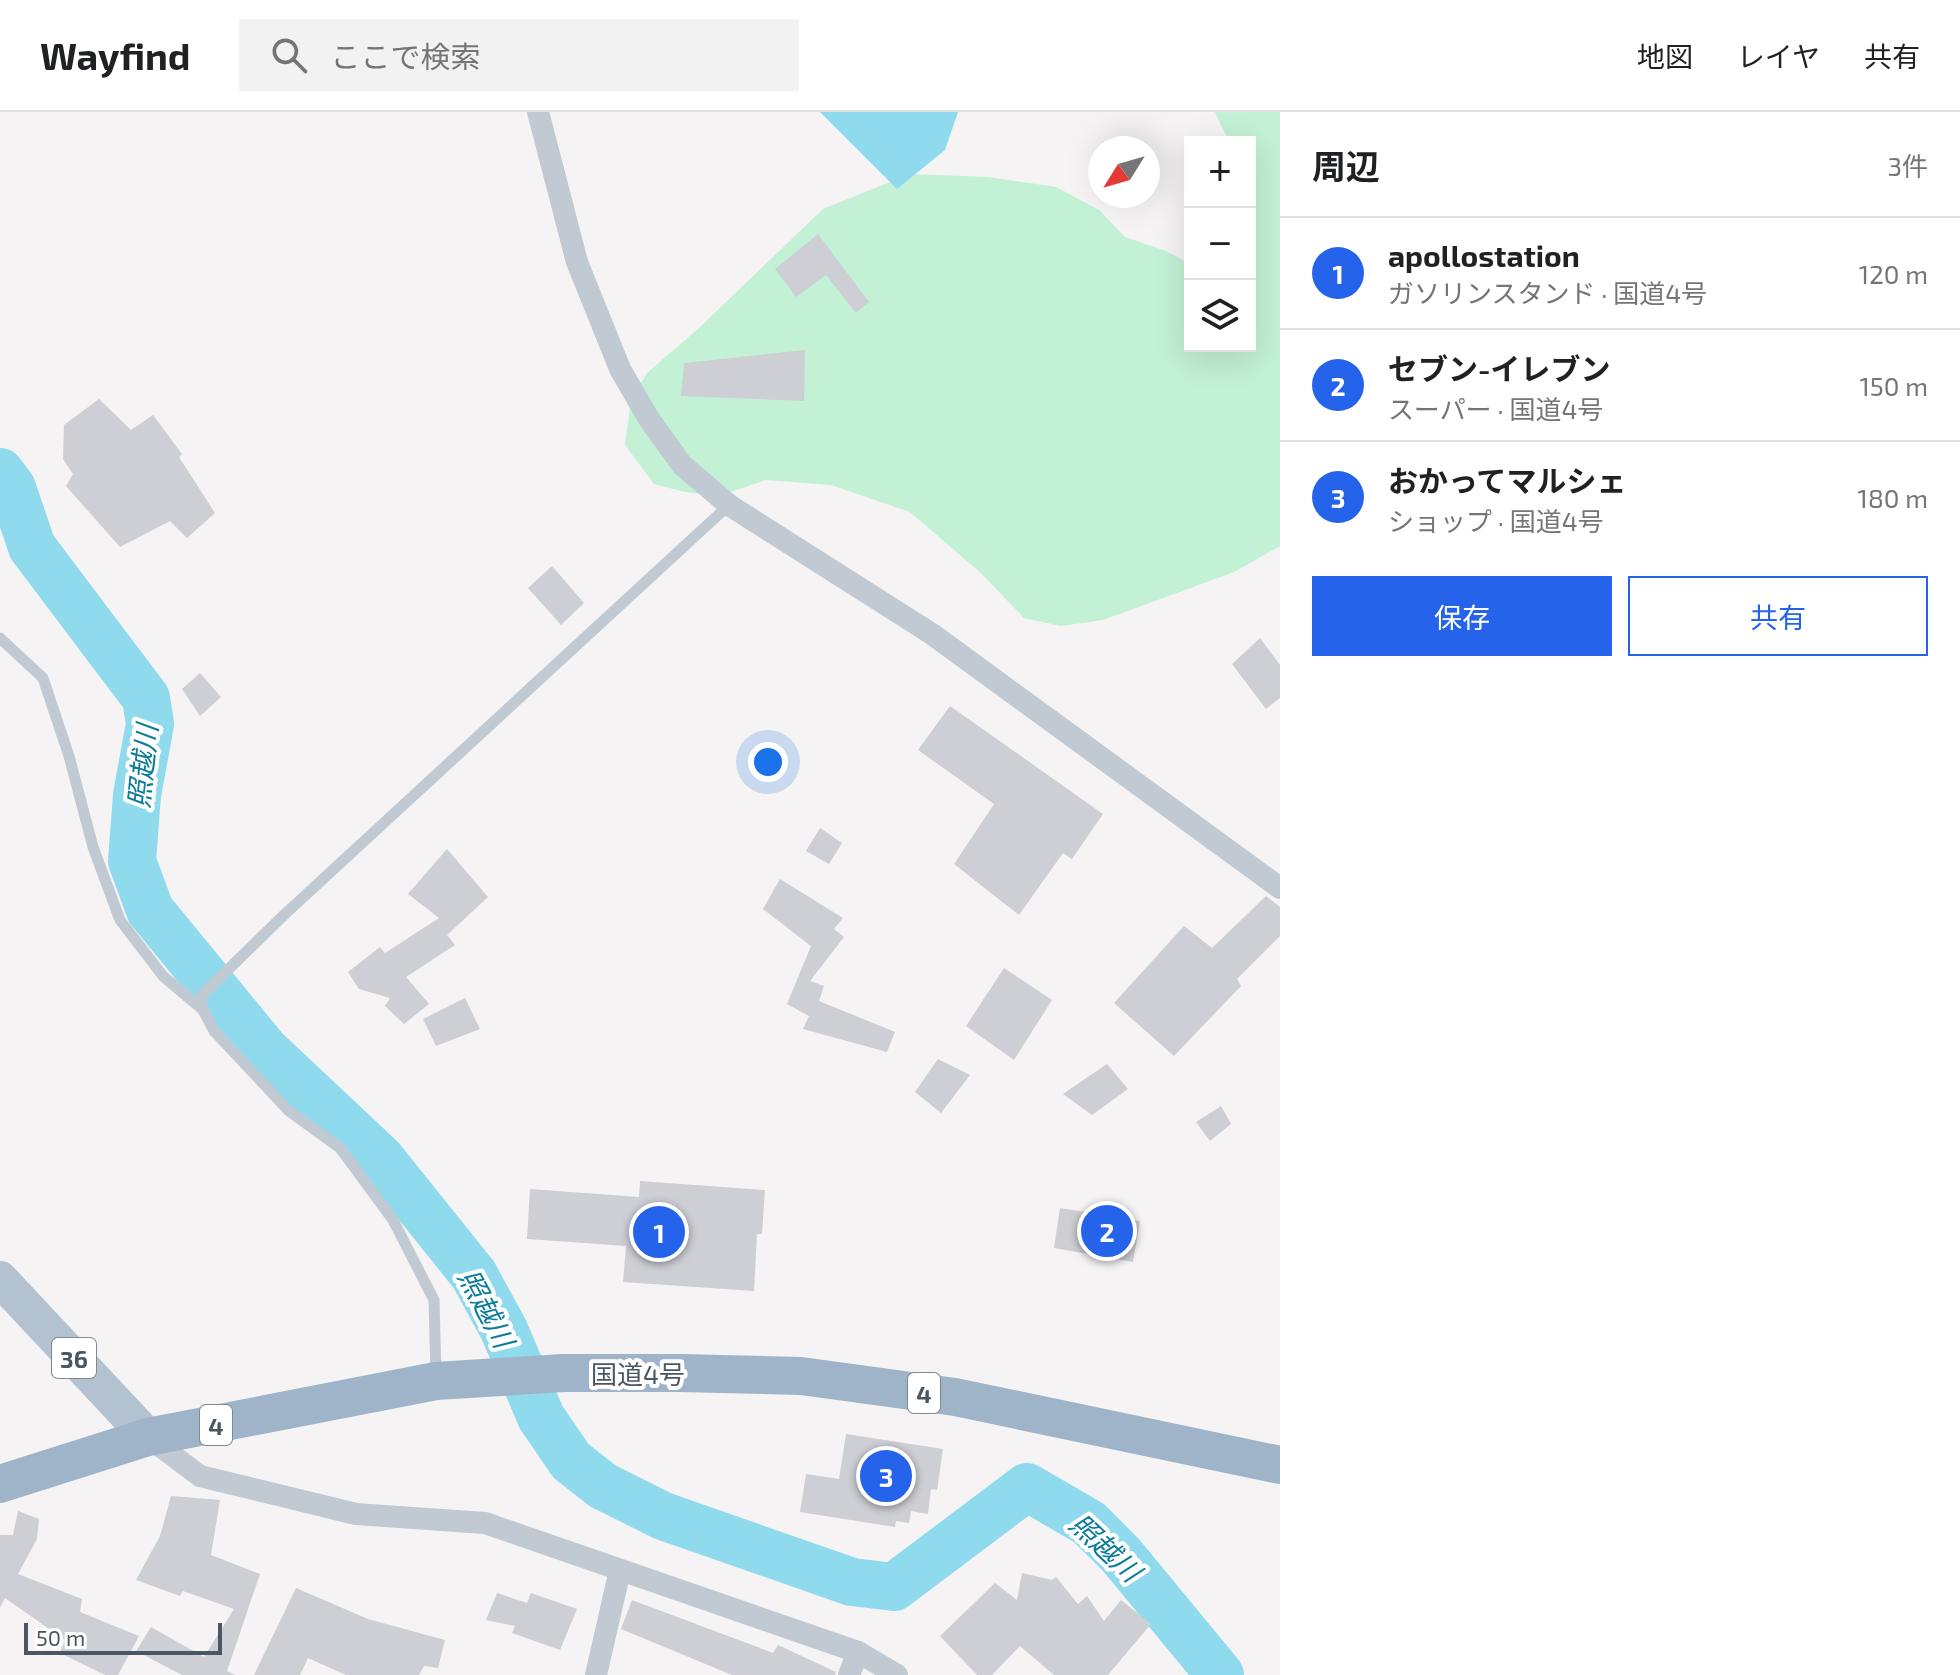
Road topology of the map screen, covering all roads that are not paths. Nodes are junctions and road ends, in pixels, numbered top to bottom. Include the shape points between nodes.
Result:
1 (538, 112) edge
2 (729, 505) junction
3 (0, 638) edge
4 (1280, 888) edge
5 (203, 1010) junction
6 (0, 1279) edge
7 (445, 1380) junction
8 (148, 1437) junction
9 (1280, 1465) edge
10 (0, 1484) edge
11 (620, 1570) junction
12 (858, 1652) junction
13 (596, 1675) edge
14 (849, 1675) edge
15 (897, 1675) edge

1 - 2 street via 577,262 620,369 682,465
2 - 4 street via 932,634
2 - 5 lane via 229,967 201,996
3 - 5 lane via 43,678 120,920 163,976
5 - 7 lane via 214,1031 289,1111 340,1148 393,1220 434,1300
6 - 8 main road, 36
7 - 8 highway, 国道4号 / 4
7 - 9 highway, 国道4号 / 4 via 563,1373 801,1376 955,1397
8 - 10 highway, 国道4号 / 4
8 - 11 street via 200,1476 356,1514 485,1523
11 - 12 street
11 - 13 street
12 - 14 street
12 - 15 street

